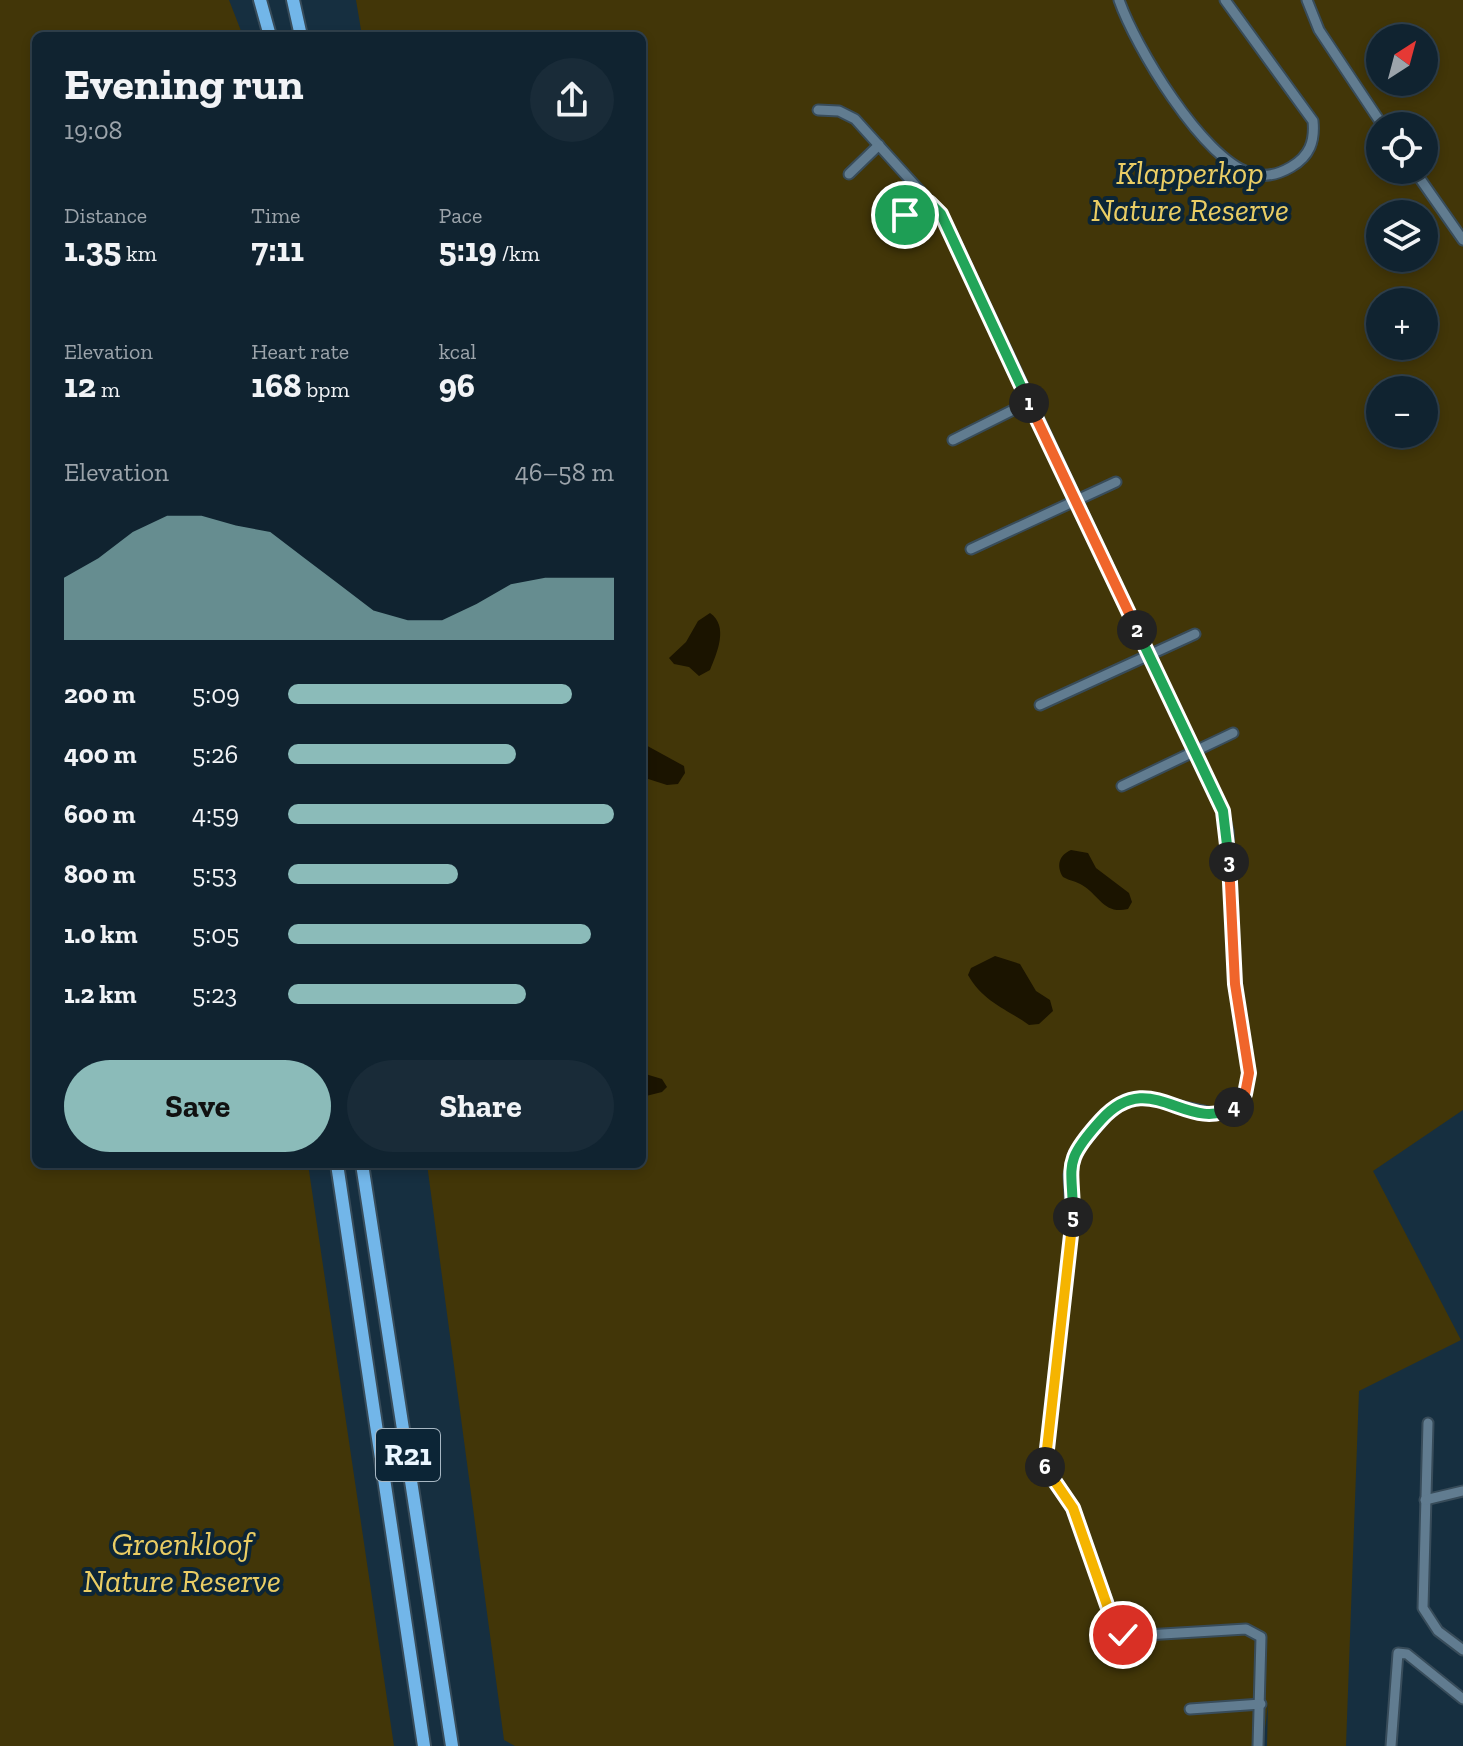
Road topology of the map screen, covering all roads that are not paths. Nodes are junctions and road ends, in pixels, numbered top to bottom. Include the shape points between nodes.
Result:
1 (260, 0) edge
2 (293, 0) edge
3 (1119, 0) edge
4 (1225, 0) edge
5 (1307, 0) edge
6 (269, 32) edge
7 (300, 32) edge
8 (818, 110) dead end
9 (1374, 112) edge
10 (879, 145) junction
11 (849, 174) dead end
12 (1424, 184) edge
13 (930, 203) junction
14 (892, 221) dead end
15 (1463, 240) edge
16 (1029, 402) junction
17 (953, 440) dead end
18 (1116, 482) dead end
19 (1076, 500) junction
20 (971, 549) dead end
21 (1195, 634) dead end
22 (1148, 654) junction
23 (1040, 705) dead end
24 (1233, 733) dead end
25 (1194, 749) junction
26 (1122, 786) dead end
27 (338, 1168) edge
28 (363, 1168) edge
29 (1428, 1423) dead end
30 (1463, 1491) edge
31 (1425, 1500) junction
32 (1463, 1650) edge
33 (1463, 1699) edge
34 (1261, 1704) junction
35 (1190, 1709) dead end
36 (424, 1746) edge
37 (452, 1746) edge
38 (1258, 1746) edge
39 (1391, 1746) edge

1 - 6 highway
2 - 7 highway
3 - 4 street via 1131,33 1162,85 1226,160 1252,174 1280,172 1308,152 1313,121
5 - 9 street via 1319,30
8 - 10 street via 850,115
10 - 11 street
10 - 13 street
12 - 15 street
13 - 14 street
13 - 16 street via 950,230
16 - 17 street
16 - 19 street
18 - 19 street
19 - 20 street
19 - 22 street
21 - 22 street
22 - 23 street
22 - 25 street
24 - 25 street
25 - 26 street
25 - 34 street via 1226,820 1247,1089 1225,1112 1208,1114 1129,1098 1100,1122 1070,1162 1072,1233 1044,1463 1073,1508 1116,1630 1129,1636 1255,1631 1263,1643
27 - 36 highway, R21
28 - 37 highway, R21
29 - 31 street
30 - 31 street
31 - 32 street via 1423,1608 1438,1631
33 - 39 street via 1407,1654 1398,1653
34 - 35 street
34 - 38 street

